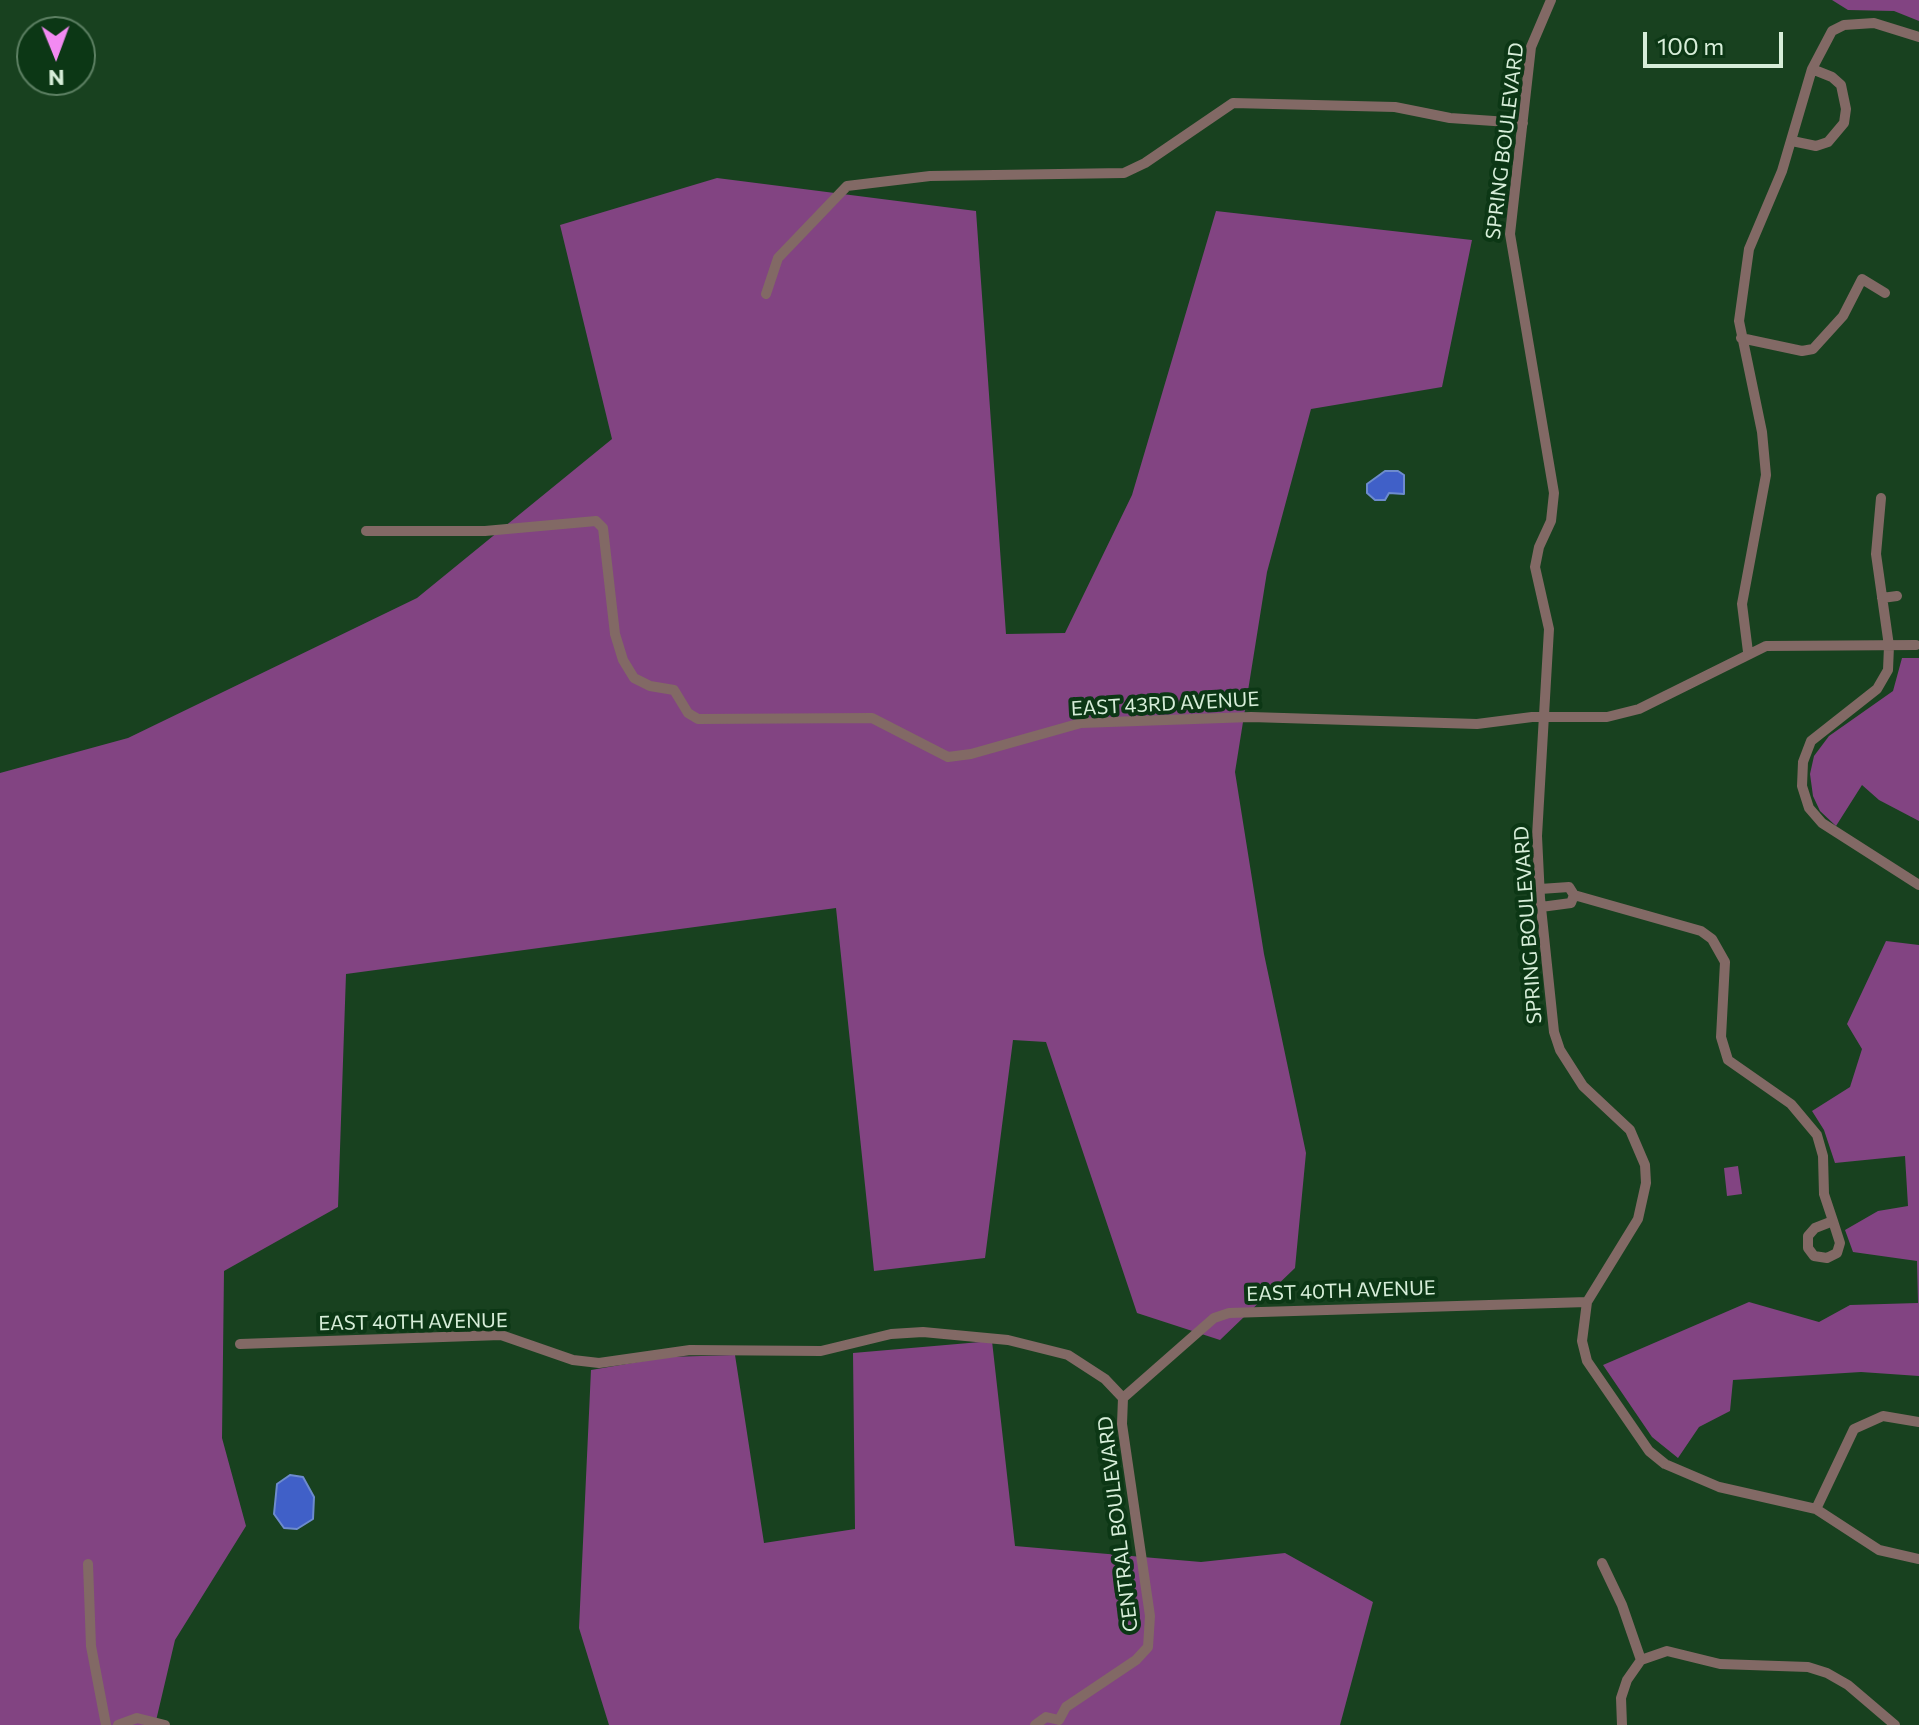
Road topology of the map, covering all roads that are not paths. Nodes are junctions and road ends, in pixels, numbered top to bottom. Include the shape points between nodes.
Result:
1 (1551, 0) edge
2 (1919, 37) edge
3 (1812, 69) junction
4 (1523, 123) junction
5 (1792, 141) junction
6 (1885, 293) dead end
7 (766, 294) dead end
8 (1741, 338) junction
9 (1881, 498) dead end
10 (366, 531) dead end
11 (1897, 596) dead end
12 (1882, 598) junction
13 (1916, 645) dead end
14 (1889, 646) junction
15 (1748, 652) junction
16 (1546, 716) junction
17 (1919, 885) edge
18 (1540, 889) junction
19 (1574, 895) junction
20 (1541, 907) junction
21 (1833, 1221) dead end
22 (1587, 1302) junction
23 (240, 1344) dead end
24 (1110, 1385) junction
25 (1135, 1385) junction
26 (1123, 1398) junction
27 (1919, 1422) edge
28 (1816, 1509) junction
29 (1919, 1559) edge
30 (1602, 1563) dead end
31 (88, 1564) dead end
32 (1641, 1660) junction
33 (1058, 1722) edge
34 (106, 1725) edge
35 (118, 1725) edge
36 (165, 1725) edge
37 (1035, 1725) edge
38 (1622, 1725) edge
39 (1895, 1725) edge

1 - 4 street, SPRING BOULEVARD via 1531,47
2 - 3 street via 1884,24 1844,25 1828,37
3 - 5 street
3 - 5 street via 1841,85 1844,123 1828,142 1816,146
4 - 7 street via 1470,121 1395,107 1233,103 1124,173 930,176 847,186 778,258
4 - 16 street, SPRING BOULEVARD via 1510,244 1554,493 1551,521 1535,567 1549,629
5 - 8 street via 1746,260
6 - 8 street via 1862,279 1843,316 1813,349
8 - 15 street via 1766,475 1742,604
9 - 12 street via 1876,548
10 - 16 street, EAST 43RD AVENUE via 485,531 596,521 603,528 615,634 629,672 642,683 674,690 698,719 872,718 948,757 1081,723 1251,717 1477,724
11 - 12 street
12 - 14 street
13 - 14 street, EAST 43RD AVENUE
14 - 15 street, EAST 43RD AVENUE via 1779,645
14 - 17 street via 1881,685 1811,741 1803,762 1802,791 1822,823
15 - 16 street, EAST 43RD AVENUE via 1623,715
16 - 18 street, SPRING BOULEVARD via 1537,836
18 - 19 street via 1569,887
18 - 20 street, SPRING BOULEVARD
19 - 20 street via 1571,903
19 - 21 street via 1701,931 1721,950 1727,975 1723,1049 1736,1069 1804,1116 1817,1135
20 - 22 street, SPRING BOULEVARD via 1560,1050 1583,1086 1630,1130 1645,1165 1638,1219
22 - 25 street, EAST 40TH AVENUE via 1229,1313 1214,1318
22 - 28 street, SPRING BOULEVARD via 1582,1341 1587,1361 1649,1451 1683,1474 1719,1487
23 - 24 street, EAST 40TH AVENUE via 501,1335 573,1360 599,1363 690,1350 821,1351 923,1332 1068,1355
24 - 25 street
24 - 26 street, EAST 40TH AVENUE
25 - 26 street, EAST 40TH AVENUE
26 - 33 street, CENTRAL BOULEVARD via 1150,1638 1144,1654 1066,1707
27 - 28 street via 1883,1416 1854,1429
28 - 29 street, SPRING BOULEVARD via 1879,1550
30 - 32 street
31 - 34 street via 91,1646
32 - 38 street via 1623,1687
32 - 39 street via 1667,1651 1720,1664 1808,1667 1848,1685
33 - 37 street, CENTRAL BOULEVARD via 1046,1717
35 - 36 street via 137,1718

